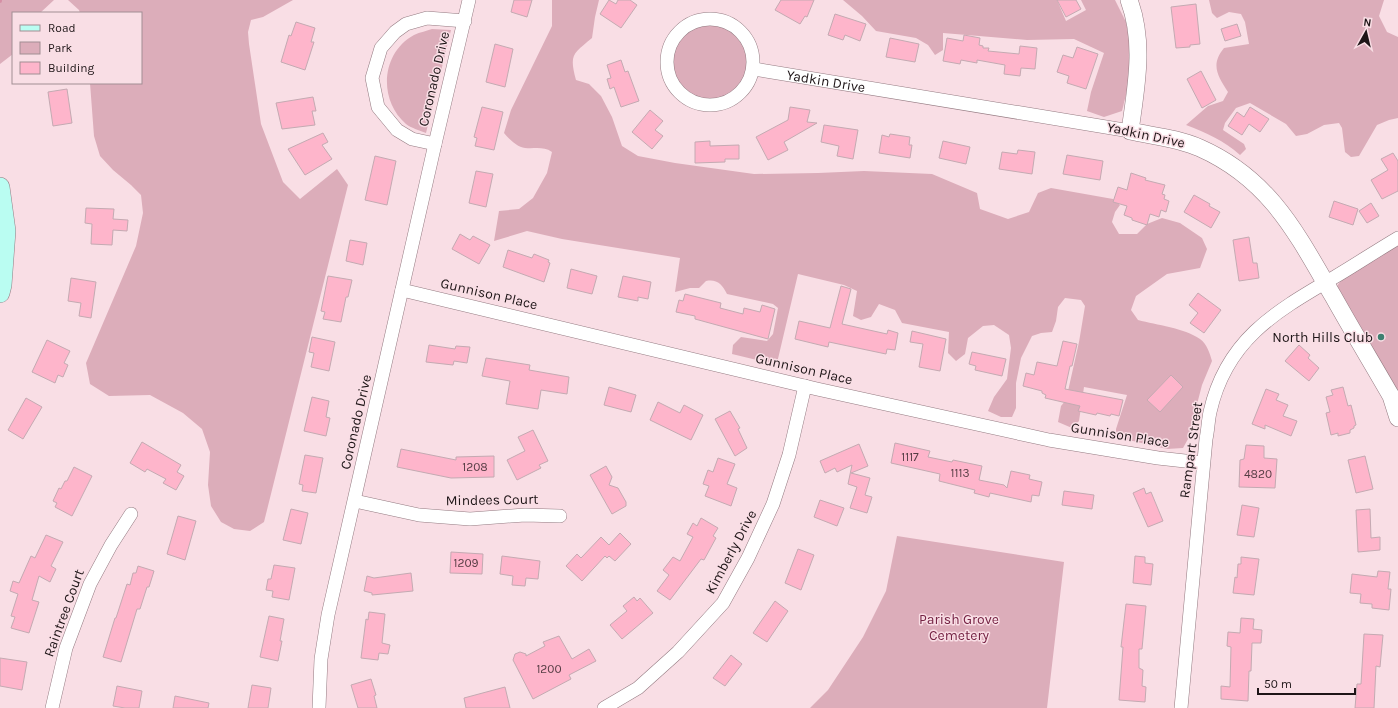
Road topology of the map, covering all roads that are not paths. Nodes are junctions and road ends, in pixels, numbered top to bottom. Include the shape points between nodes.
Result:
1 (469, 0) edge
2 (1129, 0) edge
3 (464, 21) junction
4 (754, 69) junction
5 (1130, 131) junction
6 (435, 144) junction
7 (0, 187) edge
8 (1398, 238) edge
9 (1325, 282) junction
10 (402, 290) junction
11 (0, 293) edge
12 (805, 386) junction
13 (1398, 418) edge
14 (1203, 464) junction
15 (355, 501) junction
16 (131, 514) dead end
17 (560, 516) dead end
18 (52, 708) edge
19 (319, 708) edge
20 (604, 708) edge
21 (1181, 708) edge

1 - 3 street, Coronado Drive
2 - 5 street via 1136,24 1139,56
3 - 6 street, Coronado Drive
3 - 6 street, Coronado Drive via 427,18 406,24 381,48 372,78 378,107 397,130 412,139
4 - 4 street via 751,47 743,34 729,23 716,19 700,20 688,25 676,35 668,50 666,64 669,78 676,90 690,101 708,106 725,104 738,96 747,86
4 - 5 street, Yadkin Drive
5 - 9 street, Yadkin Drive via 1172,139 1200,148 1224,160 1253,181 1288,222
6 - 10 street, Coronado Drive
7 - 11 main road via 6,232
8 - 9 street, Rampart Street
9 - 13 street, Yadkin Drive via 1391,396
9 - 14 street, Rampart Street via 1265,322 1236,353 1218,386 1210,412
10 - 12 street, Gunnison Place
10 - 15 street, Coronado Drive
12 - 14 street, Gunnison Place via 1049,440
12 - 20 street, Kimberly Drive via 789,454 773,504 748,558 723,603 683,648 638,688
14 - 21 street, Rampart Street
15 - 17 street, Mindees Court via 419,515 470,519
15 - 19 street, Coronado Drive via 328,615 321,659
16 - 18 street, Raintree Court via 111,544 90,584 66,648

